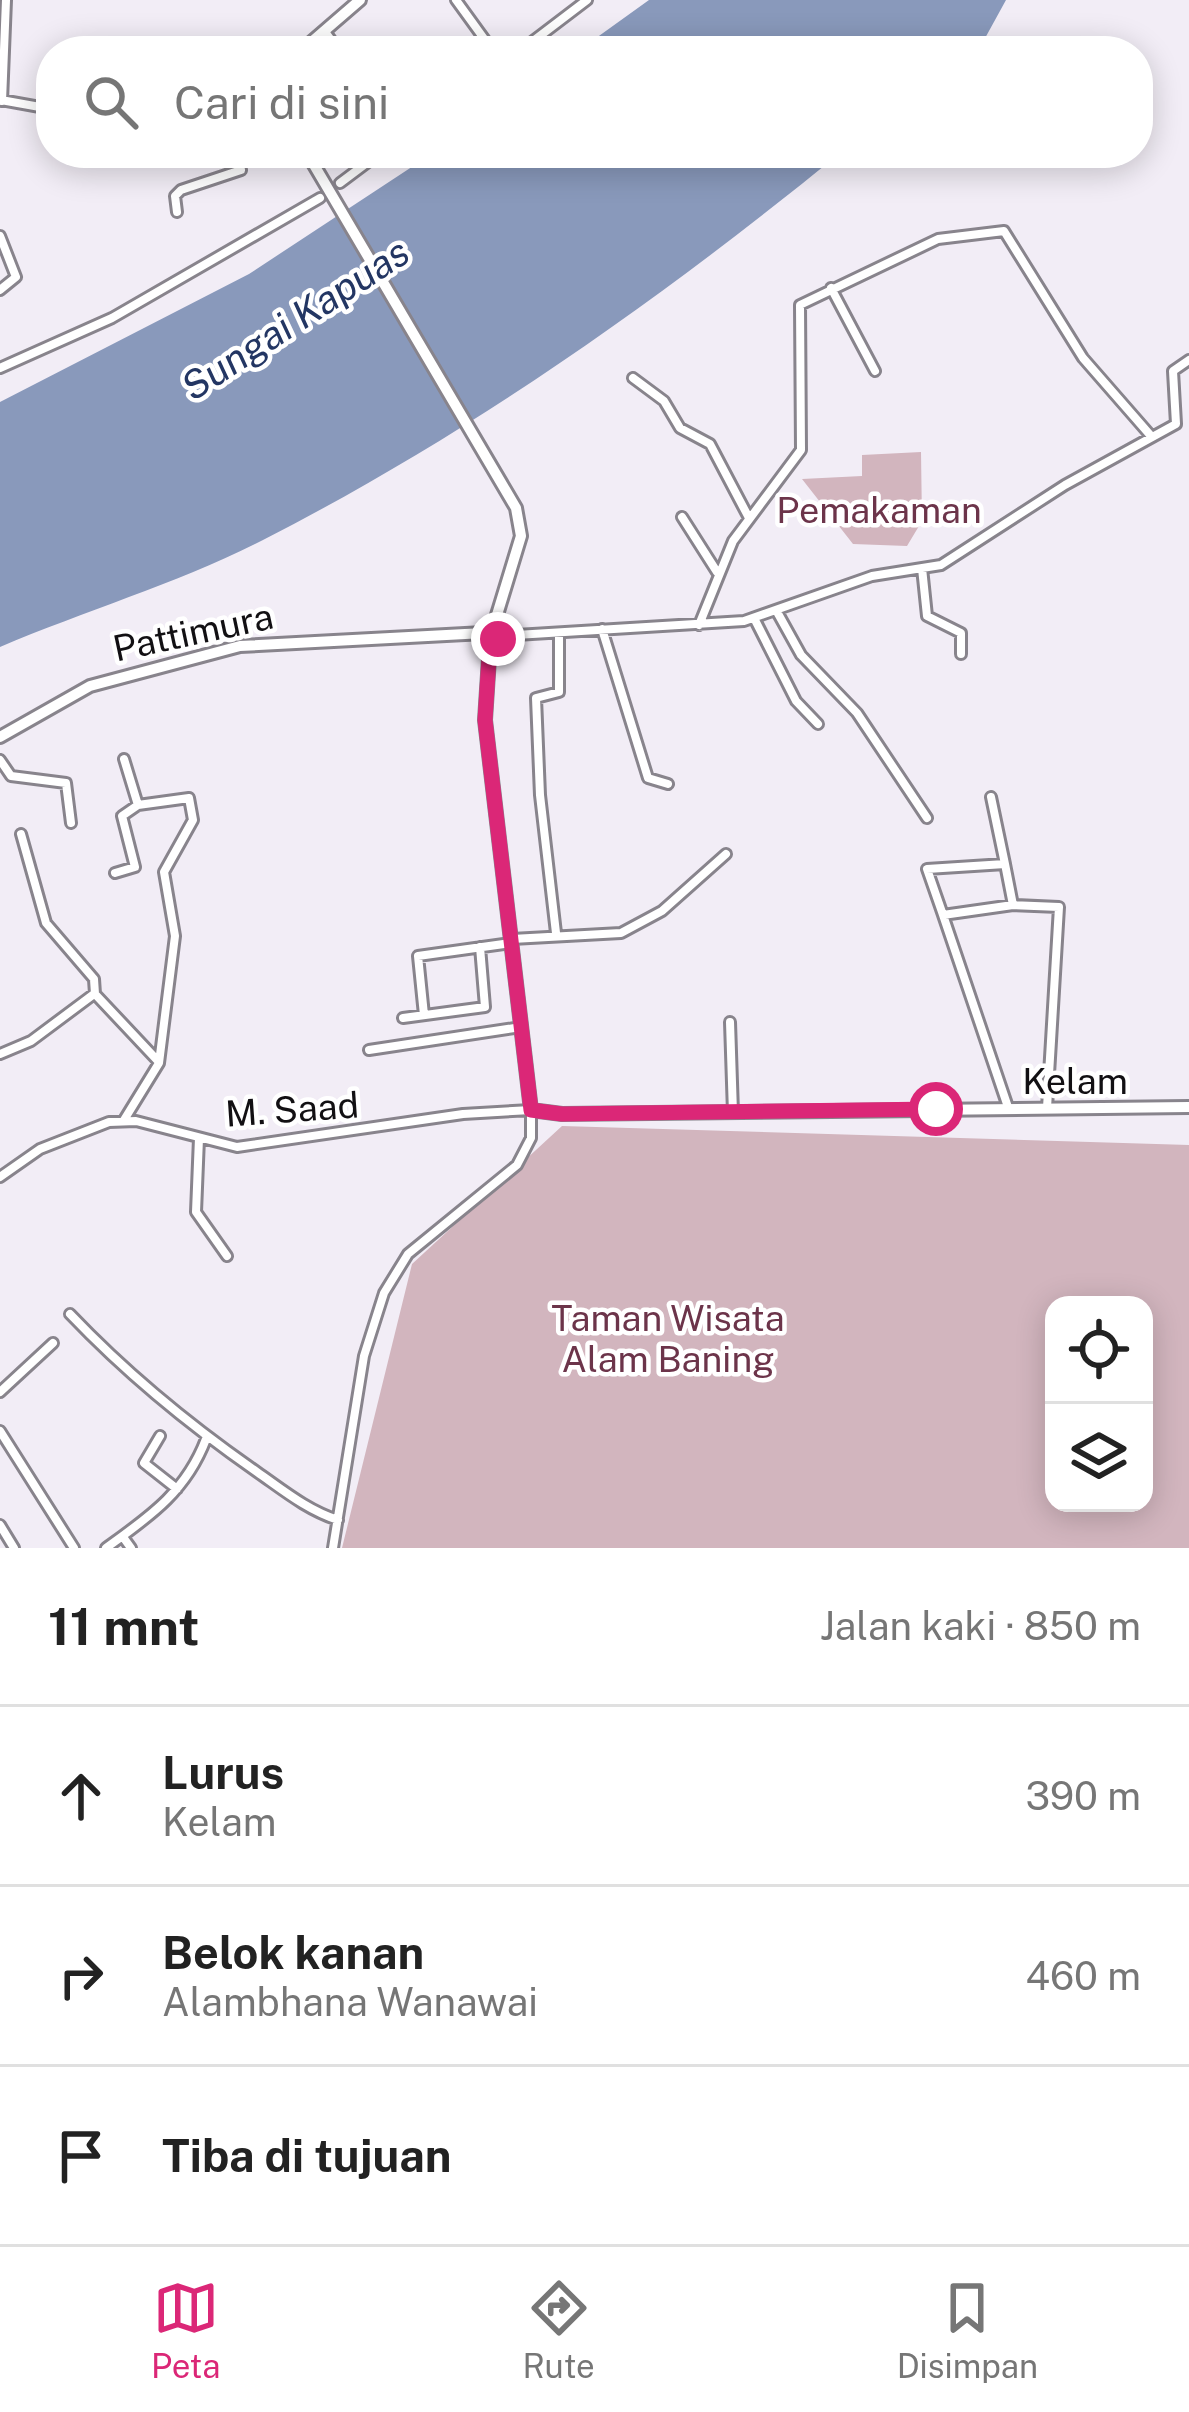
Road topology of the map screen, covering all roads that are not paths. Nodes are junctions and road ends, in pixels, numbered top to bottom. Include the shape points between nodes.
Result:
1 (6, 0) edge
2 (360, 0) edge
3 (456, 0) edge
4 (587, 0) edge
5 (326, 33) junction
6 (322, 36) edge
7 (328, 36) edge
8 (482, 36) edge
9 (540, 36) edge
10 (1, 100) edge
11 (36, 106) edge
12 (241, 168) edge
13 (316, 168) edge
14 (360, 168) edge
15 (340, 183) dead end
16 (320, 199) dead end
17 (177, 212) dead end
18 (1, 238) edge
19 (831, 288) junction
20 (0, 290) edge
21 (1189, 360) edge
22 (0, 368) edge
23 (875, 371) dead end
24 (633, 378) dead end
25 (1189, 422) edge
26 (1176, 424) junction
27 (1151, 436) junction
28 (682, 517) dead end
29 (749, 518) junction
30 (922, 568) junction
31 (717, 574) junction
32 (776, 610) junction
33 (754, 618) junction
34 (699, 625) junction
35 (602, 629) junction
36 (559, 633) junction
37 (491, 635) junction
38 (961, 654) dead end
39 (818, 724) dead end
40 (0, 737) edge
41 (124, 759) dead end
42 (0, 760) edge
43 (668, 784) dead end
44 (991, 797) dead end
45 (138, 805) junction
46 (927, 818) dead end
47 (71, 823) dead end
48 (21, 834) dead end
49 (726, 854) dead end
50 (1005, 864) junction
51 (116, 873) dead end
52 (1012, 904) junction
53 (943, 915) junction
54 (556, 933) junction
55 (510, 941) junction
56 (480, 947) junction
57 (95, 994) junction
58 (424, 1015) junction
59 (403, 1018) dead end
60 (730, 1022) dead end
61 (521, 1027) junction
62 (369, 1049) dead end
63 (0, 1054) edge
64 (159, 1063) junction
65 (1189, 1107) edge
66 (1047, 1109) junction
67 (531, 1110) junction
68 (1010, 1111) junction
69 (734, 1113) junction
70 (123, 1121) junction
71 (200, 1138) junction
72 (0, 1178) edge
73 (227, 1256) dead end
74 (70, 1314) dead end
75 (53, 1343) dead end
76 (0, 1392) edge
77 (0, 1431) edge
78 (160, 1436) dead end
79 (206, 1438) junction
80 (177, 1489) junction
81 (338, 1520) junction
82 (0, 1525) edge
83 (123, 1537) junction
84 (14, 1548) edge
85 (74, 1548) edge
86 (106, 1548) edge
87 (131, 1548) edge
88 (333, 1548) edge

1 - 10 street
2 - 5 main road
3 - 8 street
4 - 9 street
5 - 6 main road
5 - 7 street
10 - 11 street
12 - 17 street via 181,190
13 - 37 main road via 516,508 520,536
14 - 15 street
16 - 22 street via 112,318
18 - 20 street via 16,281
19 - 23 street
19 - 27 street via 938,238 1004,231 1083,358
19 - 29 street via 800,305 801,451
21 - 26 street via 1173,371
24 - 29 street via 664,400 680,428 710,444
25 - 26 street
26 - 27 street
27 - 30 street via 959,556
28 - 31 street
29 - 31 street
30 - 32 street via 872,576
30 - 38 street via 927,616 961,633
31 - 34 street
32 - 33 street
32 - 46 street via 801,655 857,713
33 - 34 street
33 - 39 street via 796,701
34 - 35 street
35 - 36 street
35 - 43 street via 648,778
36 - 37 street
36 - 54 street via 560,692 536,698
37 - 40 main road, Pattimura via 240,646 90,686
37 - 55 main road via 485,720
41 - 45 street
42 - 47 street via 11,776 65,783
44 - 50 street
45 - 51 street via 122,819 135,869
45 - 64 street via 186,796 194,811 164,872 175,938
48 - 57 street via 47,926 94,979
49 - 54 street via 641,924 614,934
50 - 52 street
50 - 53 street via 927,869
52 - 53 street
52 - 66 street via 1056,904 1060,911
53 - 68 street
54 - 55 street
55 - 56 street
55 - 61 main road
56 - 58 street via 486,1006
56 - 58 street via 418,956
57 - 63 street
57 - 64 street
58 - 59 street
60 - 69 street
61 - 62 street
61 - 67 main road
64 - 70 street
65 - 66 main road, Kelam
66 - 68 main road, Kelam
67 - 69 main road, Kelam
67 - 71 street, M. Saad via 237,1147
67 - 81 street via 531,1138 517,1165 408,1254 384,1293 364,1356
68 - 69 main road, Kelam via 859,1106
70 - 71 street, M. Saad
70 - 72 street via 40,1149
71 - 73 street via 196,1212
74 - 79 street
75 - 76 street
77 - 85 street
78 - 80 street via 144,1463
79 - 80 street
79 - 81 street
80 - 83 street
81 - 88 street
82 - 84 street
83 - 86 street
83 - 87 street

